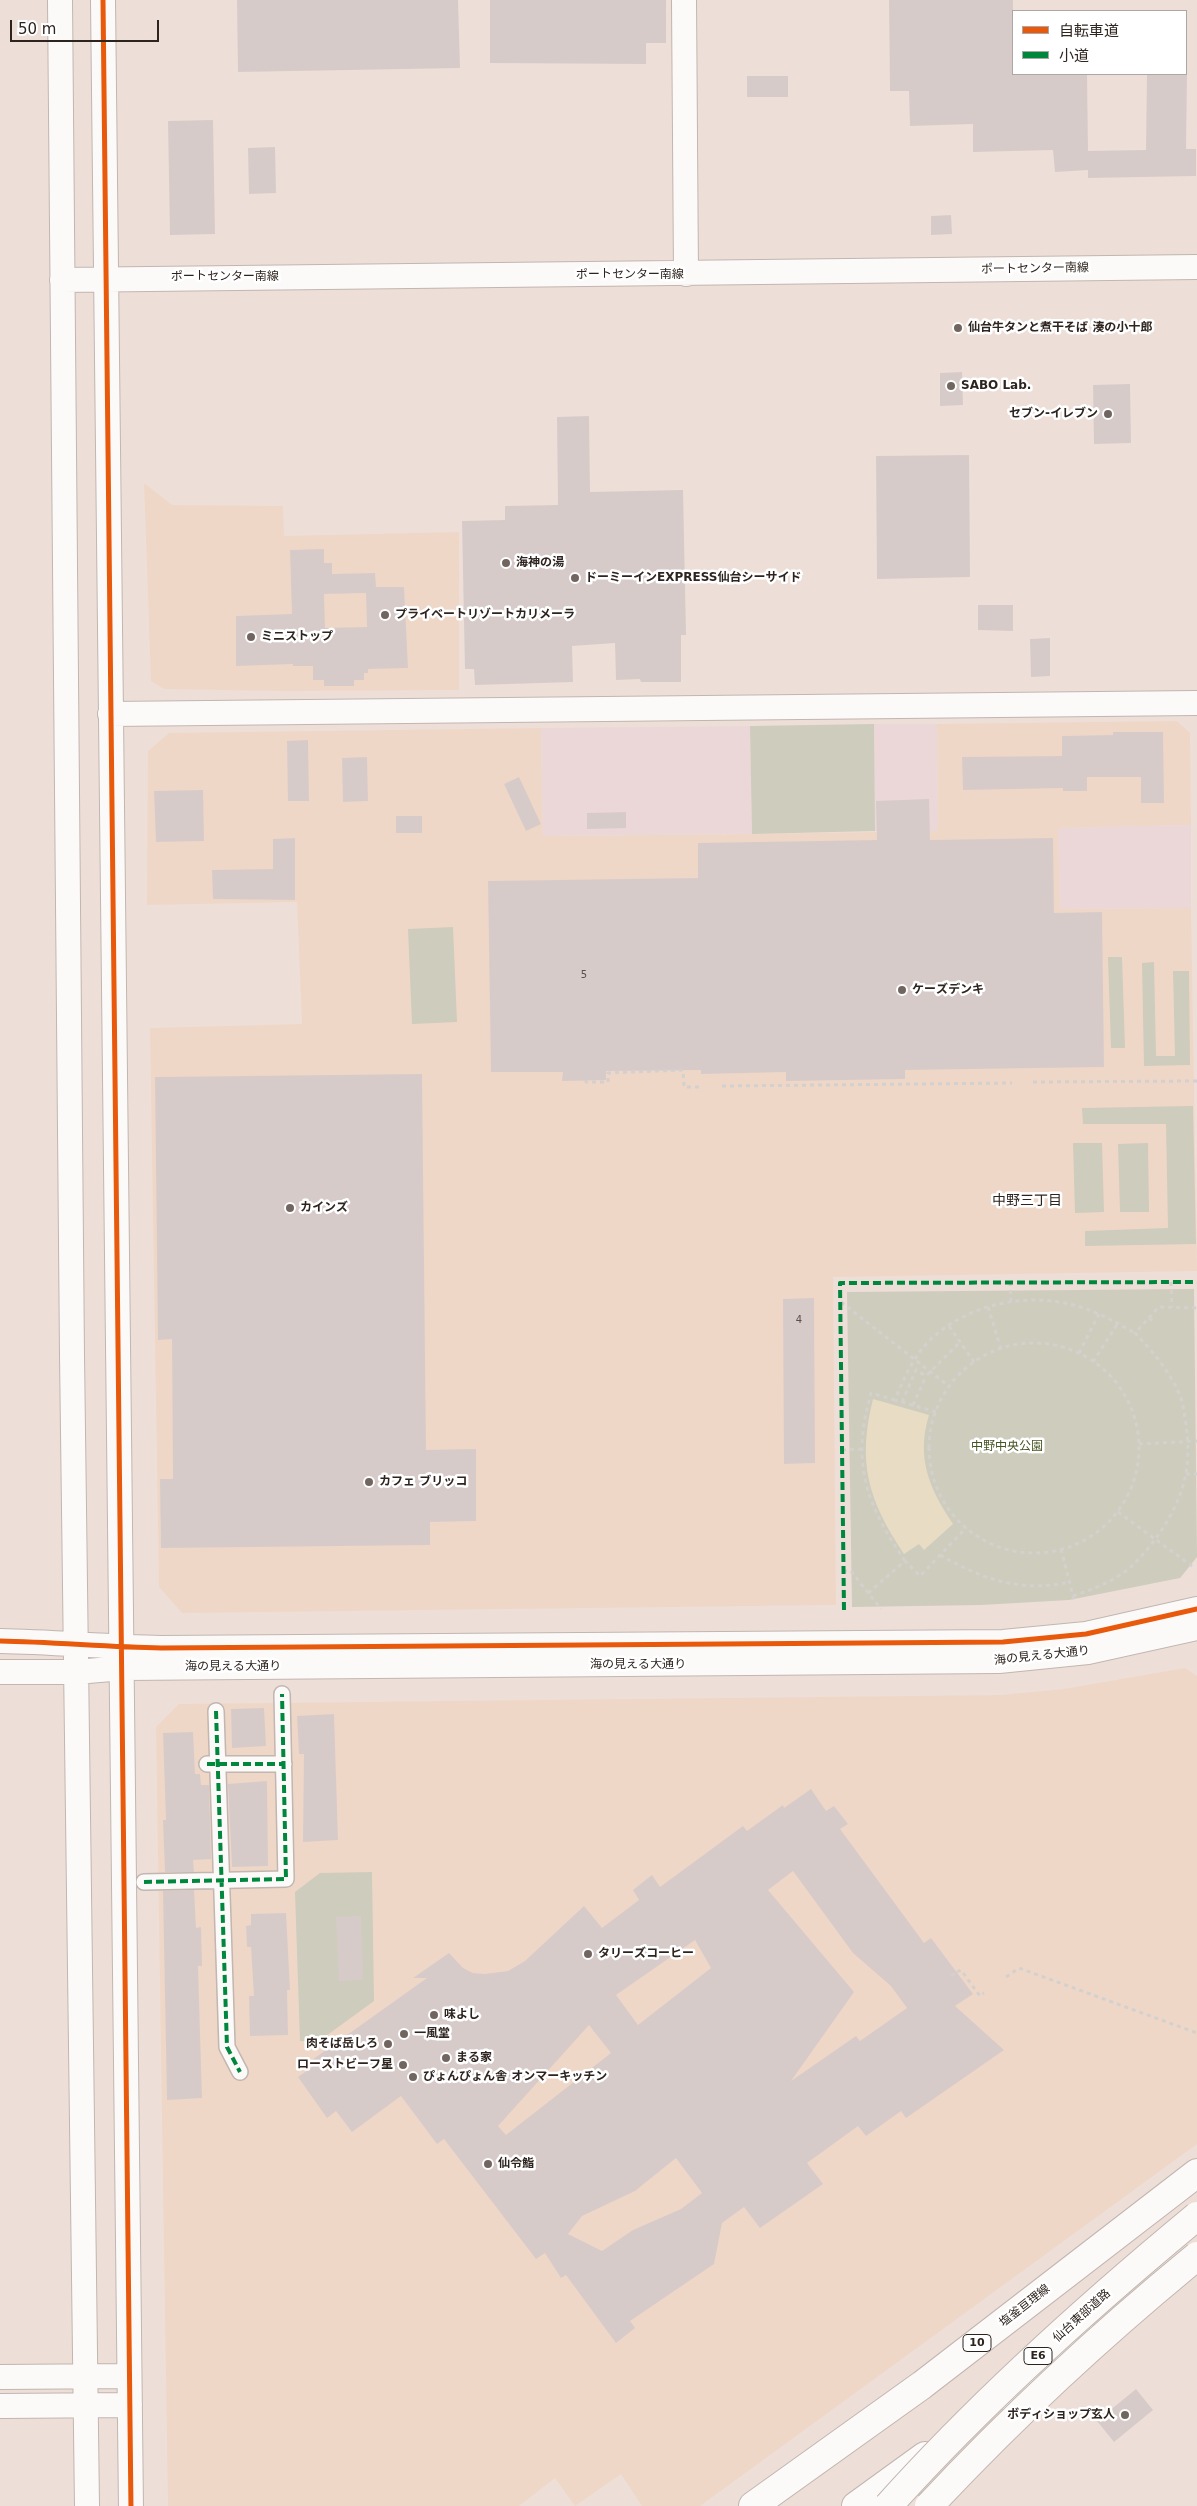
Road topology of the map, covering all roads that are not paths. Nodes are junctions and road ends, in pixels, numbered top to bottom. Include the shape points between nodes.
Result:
1 (60, 0) edge
2 (103, 0) edge
3 (684, 0) edge
4 (1197, 267) edge
5 (686, 274) junction
6 (106, 278) junction
7 (62, 280) junction
8 (1197, 703) edge
9 (110, 714) junction
10 (1197, 1609) edge
11 (1197, 1628) edge
12 (0, 1642) edge
13 (75, 1643) junction
14 (122, 1658) junction
15 (0, 1672) edge
16 (76, 1672) junction
17 (282, 1694) dead end
18 (216, 1711) dead end
19 (213, 1764) junction
20 (284, 1764) junction
21 (222, 1880) junction
22 (144, 1882) dead end
23 (240, 2072) dead end
24 (1197, 2173) edge
25 (1197, 2216) edge
26 (1197, 2256) edge
27 (129, 2376) junction
28 (0, 2377) edge
29 (86, 2378) junction
30 (130, 2405) junction
31 (0, 2406) edge
32 (86, 2406) junction
33 (87, 2506) edge
34 (131, 2506) edge
35 (753, 2506) edge
36 (856, 2506) edge
37 (888, 2506) edge
38 (929, 2506) edge

1 - 7 street
2 - 6 street
3 - 5 street
4 - 5 street, ポートセンター南線
5 - 6 street, ポートセンター南線
6 - 7 street, ポートセンター南線
6 - 9 street
7 - 13 street
8 - 9 street
9 - 14 street
10 - 14 street via 1086,1634 1003,1642 594,1646
11 - 14 street, 海の見える大通り via 1088,1652 998,1661
12 - 13 street
13 - 14 street
13 - 16 street
14 - 16 street, 海の見える大通り
14 - 27 street
15 - 16 street, 海の見える大通り
16 - 29 street
17 - 20 street
18 - 19 street
19 - 20 street
19 - 21 street
20 - 21 street via 286,1879
21 - 22 street
21 - 23 street via 227,2046
24 - 35 main road, 塩釜亘理線 / 10 via 922,2385
25 - 37 main road, 仙台東部道路 / E6, bridge via 1046,2348 933,2456
26 - 36 main road
26 - 38 main road, E6, bridge via 1067,2370
27 - 29 street
27 - 30 street
28 - 29 street
29 - 32 street
30 - 32 street
30 - 34 street
31 - 32 street
32 - 33 street

